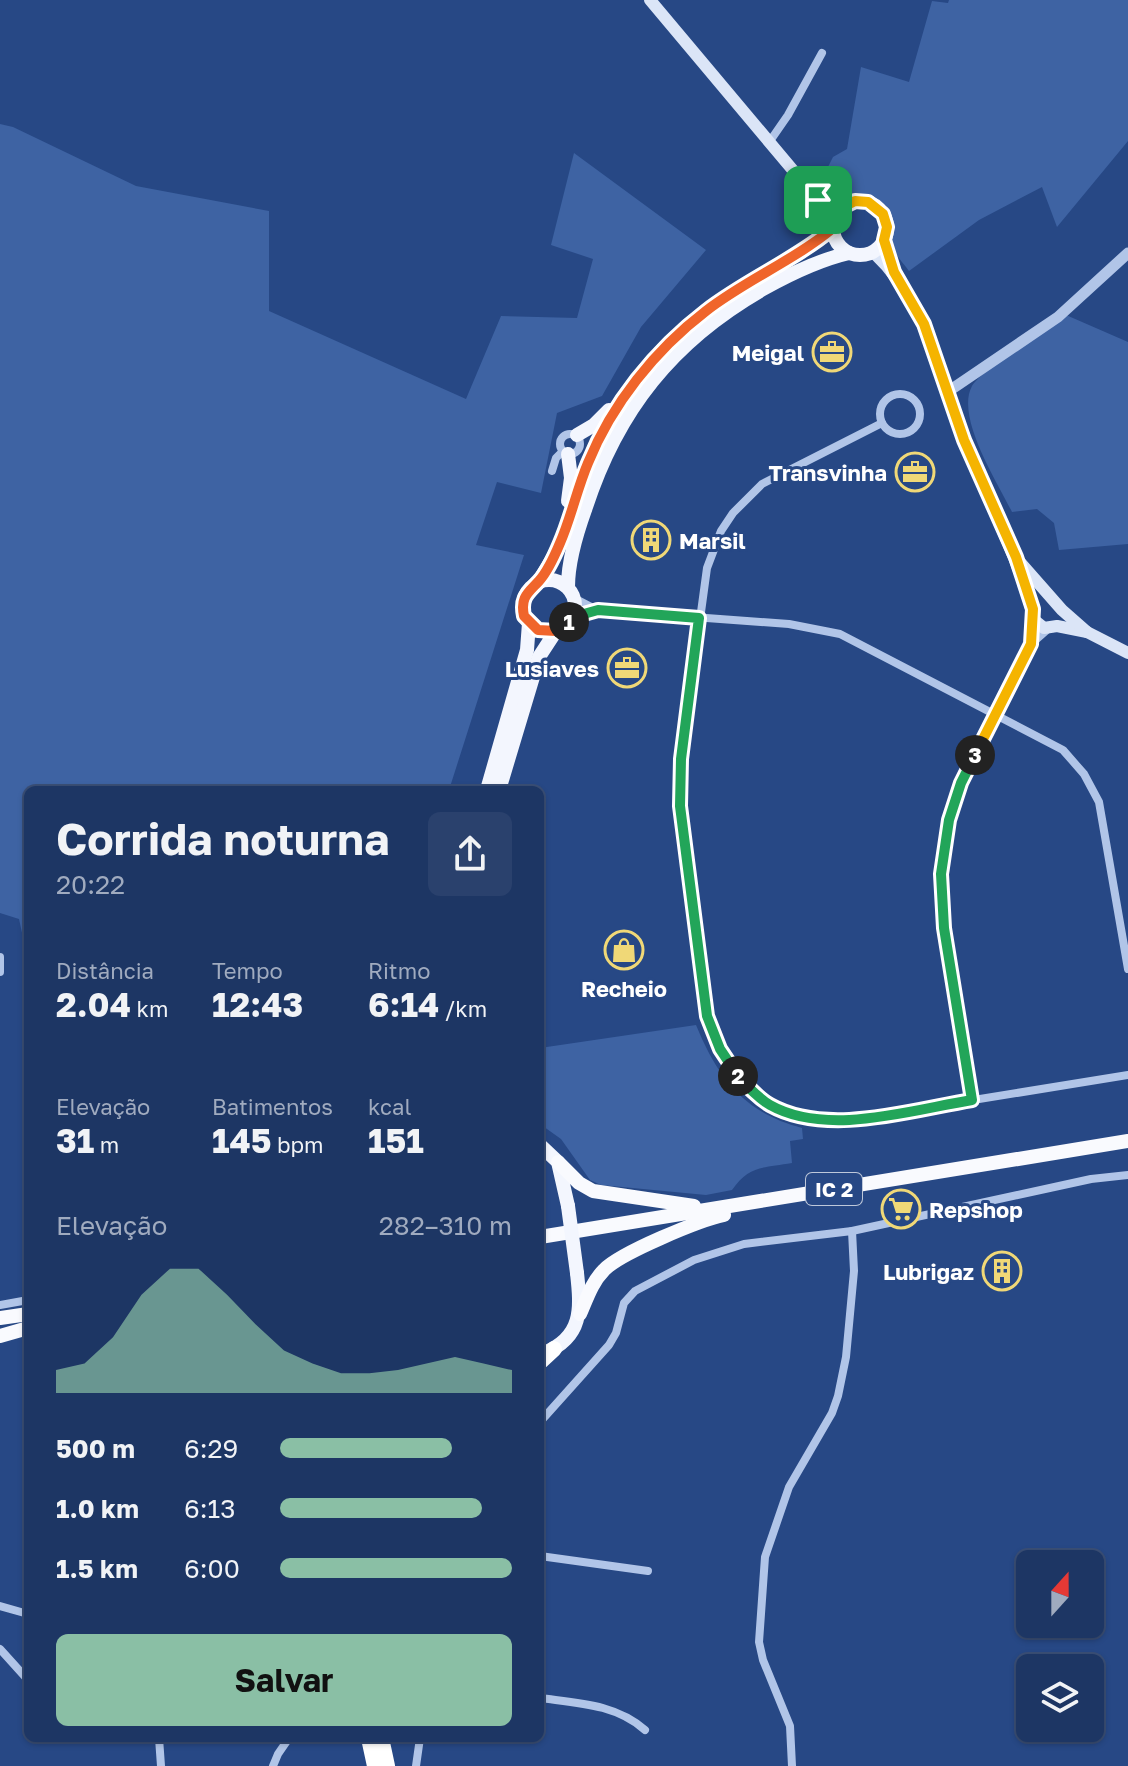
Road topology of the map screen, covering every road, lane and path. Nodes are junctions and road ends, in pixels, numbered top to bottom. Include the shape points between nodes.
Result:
1 (650, 0) edge
2 (822, 53) dead end
3 (770, 141) junction
4 (818, 200) junction
5 (843, 207) junction
6 (833, 226) junction
7 (884, 240) junction
8 (873, 252) junction
9 (849, 253) junction
10 (1128, 253) edge
11 (894, 272) junction
12 (634, 383) junction
13 (946, 393) junction
14 (882, 423) junction
15 (577, 435) junction
16 (566, 452) junction
17 (552, 471) dead end
18 (565, 531) junction
19 (1016, 557) junction
20 (539, 581) junction
21 (571, 593) junction
22 (1053, 599) junction
23 (598, 610) junction
24 (1062, 610) junction
25 (1034, 614) junction
26 (573, 617) junction
27 (699, 618) junction
28 (529, 623) junction
29 (1053, 627) junction
30 (556, 631) junction
31 (1087, 632) junction
32 (1031, 644) junction
33 (1128, 653) edge
34 (995, 714) junction
35 (488, 786) edge
36 (500, 786) edge
37 (0, 957) edge
38 (1128, 969) edge
39 (0, 972) edge
40 (1128, 1075) edge
41 (972, 1100) junction
42 (1128, 1141) edge
43 (1128, 1148) edge
44 (544, 1149) edge
45 (558, 1162) junction
46 (1128, 1175) edge
47 (714, 1208) junction
48 (738, 1210) junction
49 (852, 1231) junction
50 (544, 1238) edge
51 (544, 1238) edge
52 (24, 1301) edge
53 (0, 1305) edge
54 (580, 1314) junction
55 (24, 1315) edge
56 (0, 1318) edge
57 (24, 1329) edge
58 (0, 1336) edge
59 (547, 1352) edge
60 (544, 1418) edge
61 (544, 1557) edge
62 (648, 1571) dead end
63 (0, 1606) edge
64 (24, 1613) edge
65 (0, 1649) edge
66 (24, 1676) edge
67 (544, 1699) edge
68 (645, 1730) dead end
69 (159, 1742) edge
70 (286, 1742) edge
71 (370, 1742) edge
72 (382, 1742) edge
73 (419, 1742) edge
74 (161, 1766) edge
75 (273, 1766) edge
76 (375, 1766) edge
77 (387, 1766) edge
78 (416, 1766) edge
79 (792, 1766) edge

1 - 3 main road
2 - 3 street
3 - 4 main road
4 - 5 main road
4 - 6 main road
5 - 6 main road
5 - 7 main road via 861,201 874,205 886,221
6 - 9 main road via 837,243
6 - 12 main road via 808,249 706,311
7 - 8 main road
7 - 11 main road
8 - 9 main road
8 - 11 main road
9 - 21 main road via 819,261 741,302 691,339 658,373 617,431 599,468 575,542 568,574
10 - 13 street via 1058,317
11 - 13 main road via 920,314
12 - 15 main road via 594,425
12 - 18 main road via 595,448
13 - 19 main road
14 - 14 street via 898,435 912,431 920,420 919,406 911,396 892,396 882,404
14 - 27 street via 780,473 746,498 713,550
15 - 16 street via 580,448
15 - 16 street via 564,435 560,445
16 - 17 street via 556,458
16 - 18 main road via 571,478
18 - 20 main road
19 - 22 main road
19 - 25 main road
20 - 21 main road via 551,579
20 - 28 main road via 523,600
21 - 23 street
21 - 26 main road
22 - 24 main road
22 - 25 main road via 1043,599
23 - 26 street
23 - 27 street
24 - 29 main road via 1063,617
24 - 31 main road
25 - 29 main road via 1040,626
25 - 32 street
26 - 30 main road
27 - 34 street via 789,624 840,634
27 - 41 street via 680,806 707,1016 720,1049 757,1096 803,1117 850,1120
28 - 30 main road
28 - 35 main road via 524,660
29 - 31 main road
29 - 32 street
30 - 36 main road via 539,657
31 - 33 main road
32 - 34 street
34 - 38 street via 1063,750 1099,802
34 - 41 street via 955,801 941,874 944,928
37 - 39 street
40 - 41 street
42 - 47 highway, IC 2
43 - 48 highway, IC 2
44 - 45 main road
45 - 47 highway via 593,1191
45 - 54 main road, bridge
46 - 49 street
47 - 50 highway, IC 2
48 - 51 highway, IC 2
48 - 54 highway via 612,1262 594,1282
49 - 60 street via 744,1244 694,1260 635,1291 624,1303 609,1345
49 - 79 street via 854,1271 838,1396 789,1487 765,1557 759,1642 790,1726
52 - 53 street
54 - 59 main road via 567,1338
55 - 56 highway
57 - 58 highway
61 - 62 street
63 - 64 street
65 - 66 street
67 - 68 street via 613,1710
69 - 74 street
70 - 75 street
71 - 76 highway
72 - 77 highway
73 - 78 street

